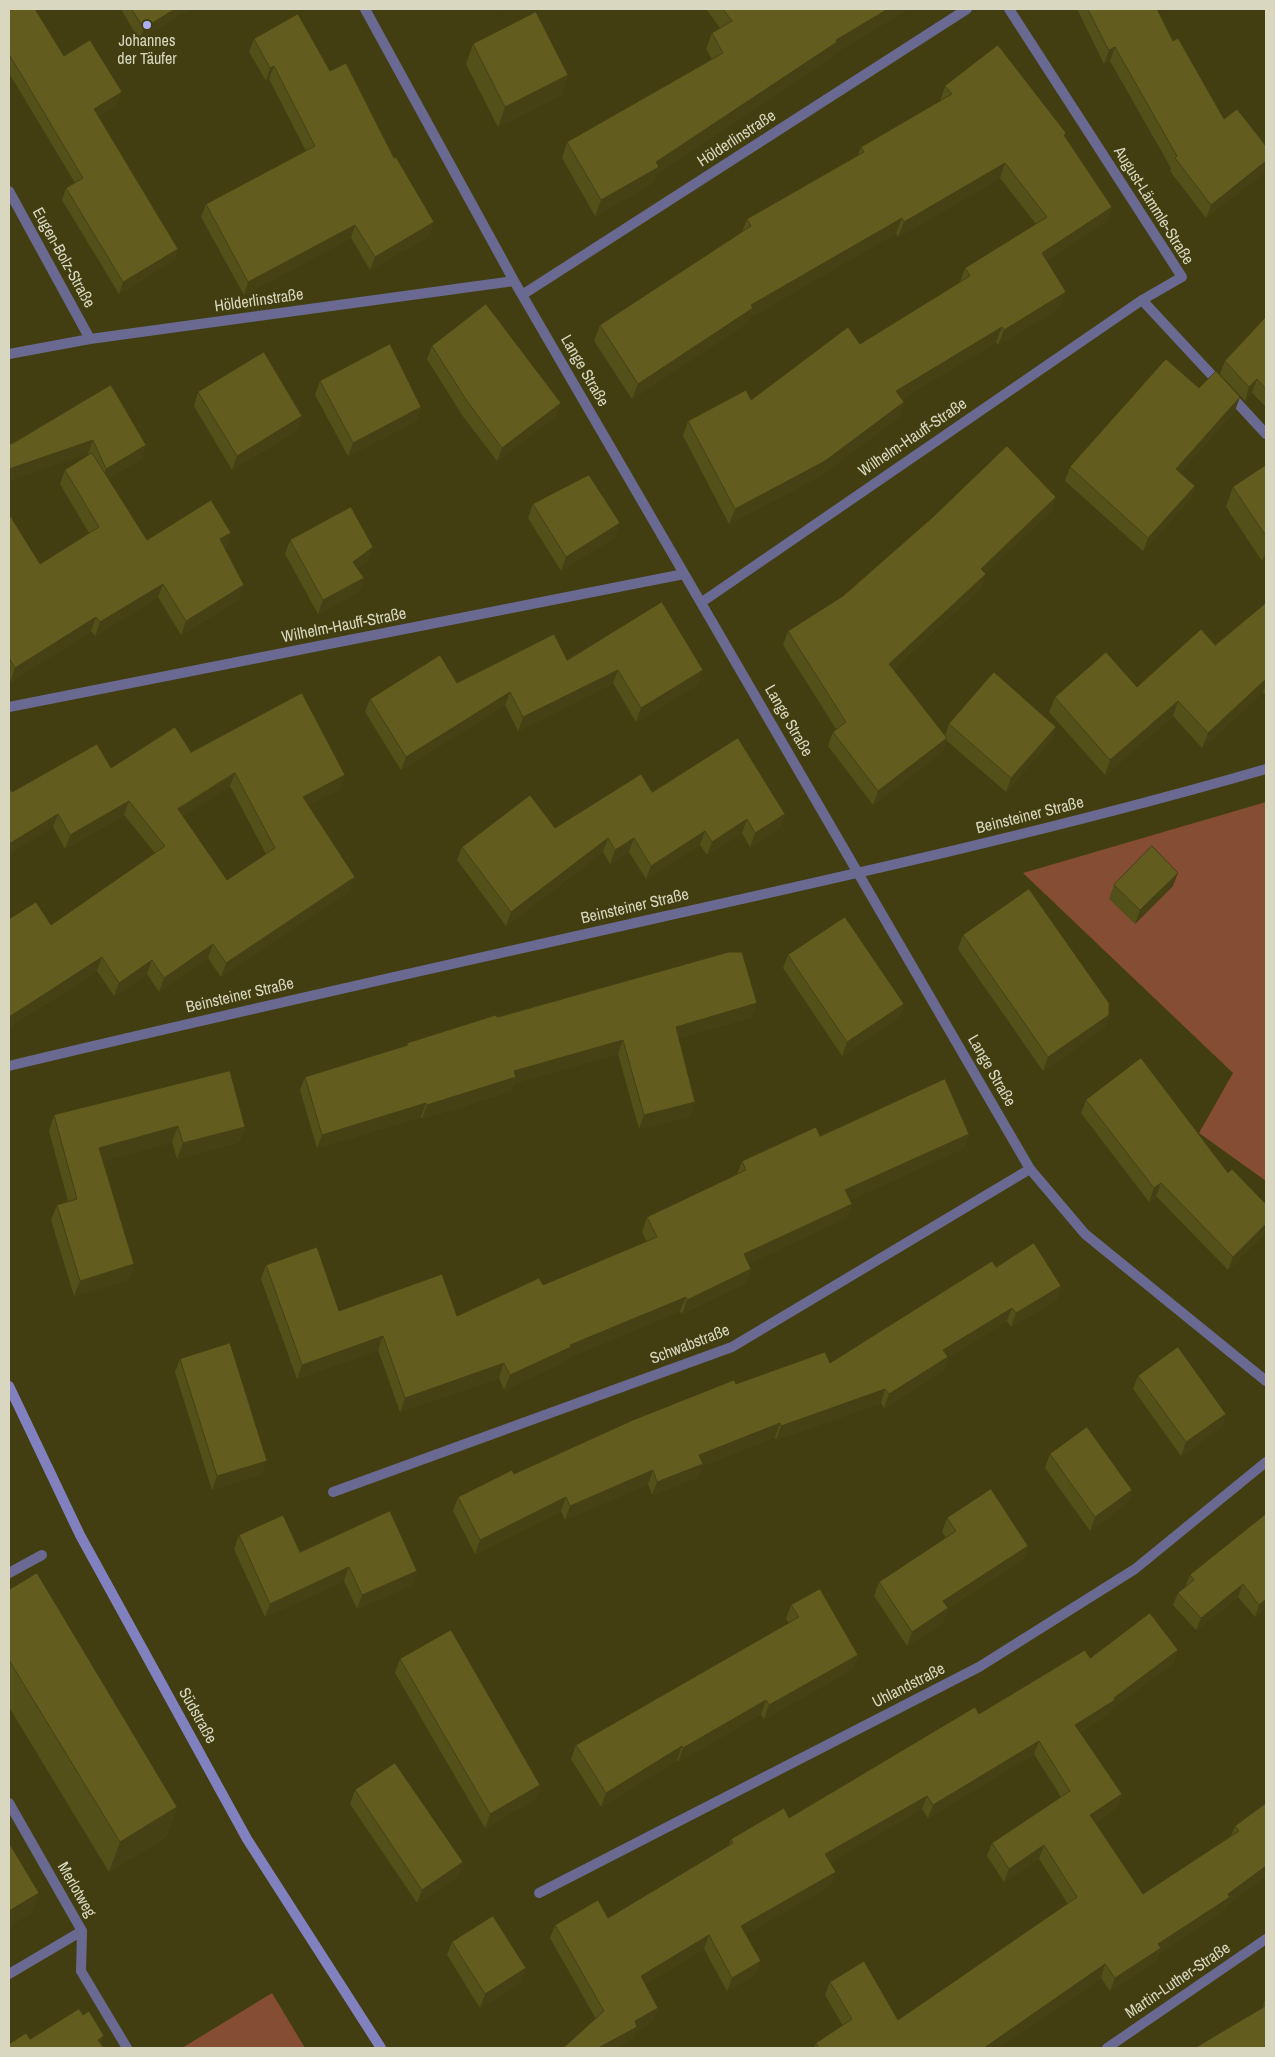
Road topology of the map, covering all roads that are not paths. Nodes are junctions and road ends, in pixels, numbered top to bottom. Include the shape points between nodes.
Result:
1 (365, 9) edge
2 (967, 9) edge
3 (1009, 9) edge
4 (9, 191) edge
5 (514, 281) junction
6 (522, 295) junction
7 (1142, 300) junction
8 (90, 339) junction
9 (9, 354) edge
10 (1266, 434) edge
11 (684, 574) junction
12 (702, 602) junction
13 (9, 707) edge
14 (1266, 769) edge
15 (858, 873) junction
16 (9, 1066) edge
17 (1030, 1169) junction
18 (1266, 1381) edge
19 (9, 1386) edge
20 (1266, 1462) edge
21 (332, 1492) dead end
22 (42, 1555) dead end
23 (9, 1573) edge
24 (9, 1803) edge
25 (539, 1893) dead end
26 (82, 1931) junction
27 (1266, 1939) edge
28 (9, 1974) edge
29 (127, 2048) edge
30 (381, 2048) edge
31 (1107, 2048) edge

1 - 5 street, Lange Straße
2 - 6 street, Hölderlinstraße
3 - 7 street, August-Lämmle-Straße via 1182,277
4 - 8 street, Eugen-Bolz-Straße
5 - 6 street, Lange Straße
5 - 8 street, Hölderlinstraße
6 - 11 street, Lange Straße
7 - 10 street
7 - 12 street, Wilhelm-Hauff-Straße
8 - 9 street, Hölderlinstraße
11 - 12 street, Lange Straße
11 - 13 street, Wilhelm-Hauff-Straße
12 - 15 street, Lange Straße
14 - 15 street, Beinsteiner Straße via 1162,799
15 - 16 street, Beinsteiner Straße via 234,1012
15 - 17 street, Lange Straße
17 - 18 street, Lange Straße via 1085,1234
17 - 21 street, Schwabstraße via 732,1347
19 - 30 street, Südstraße via 80,1535 247,1840
20 - 25 street, Uhlandstraße via 1135,1569 979,1667
22 - 23 street
24 - 26 street, Merlotweg
26 - 28 street
26 - 29 street, Merlotweg via 81,1971
27 - 31 street, Martin-Luther-Straße

